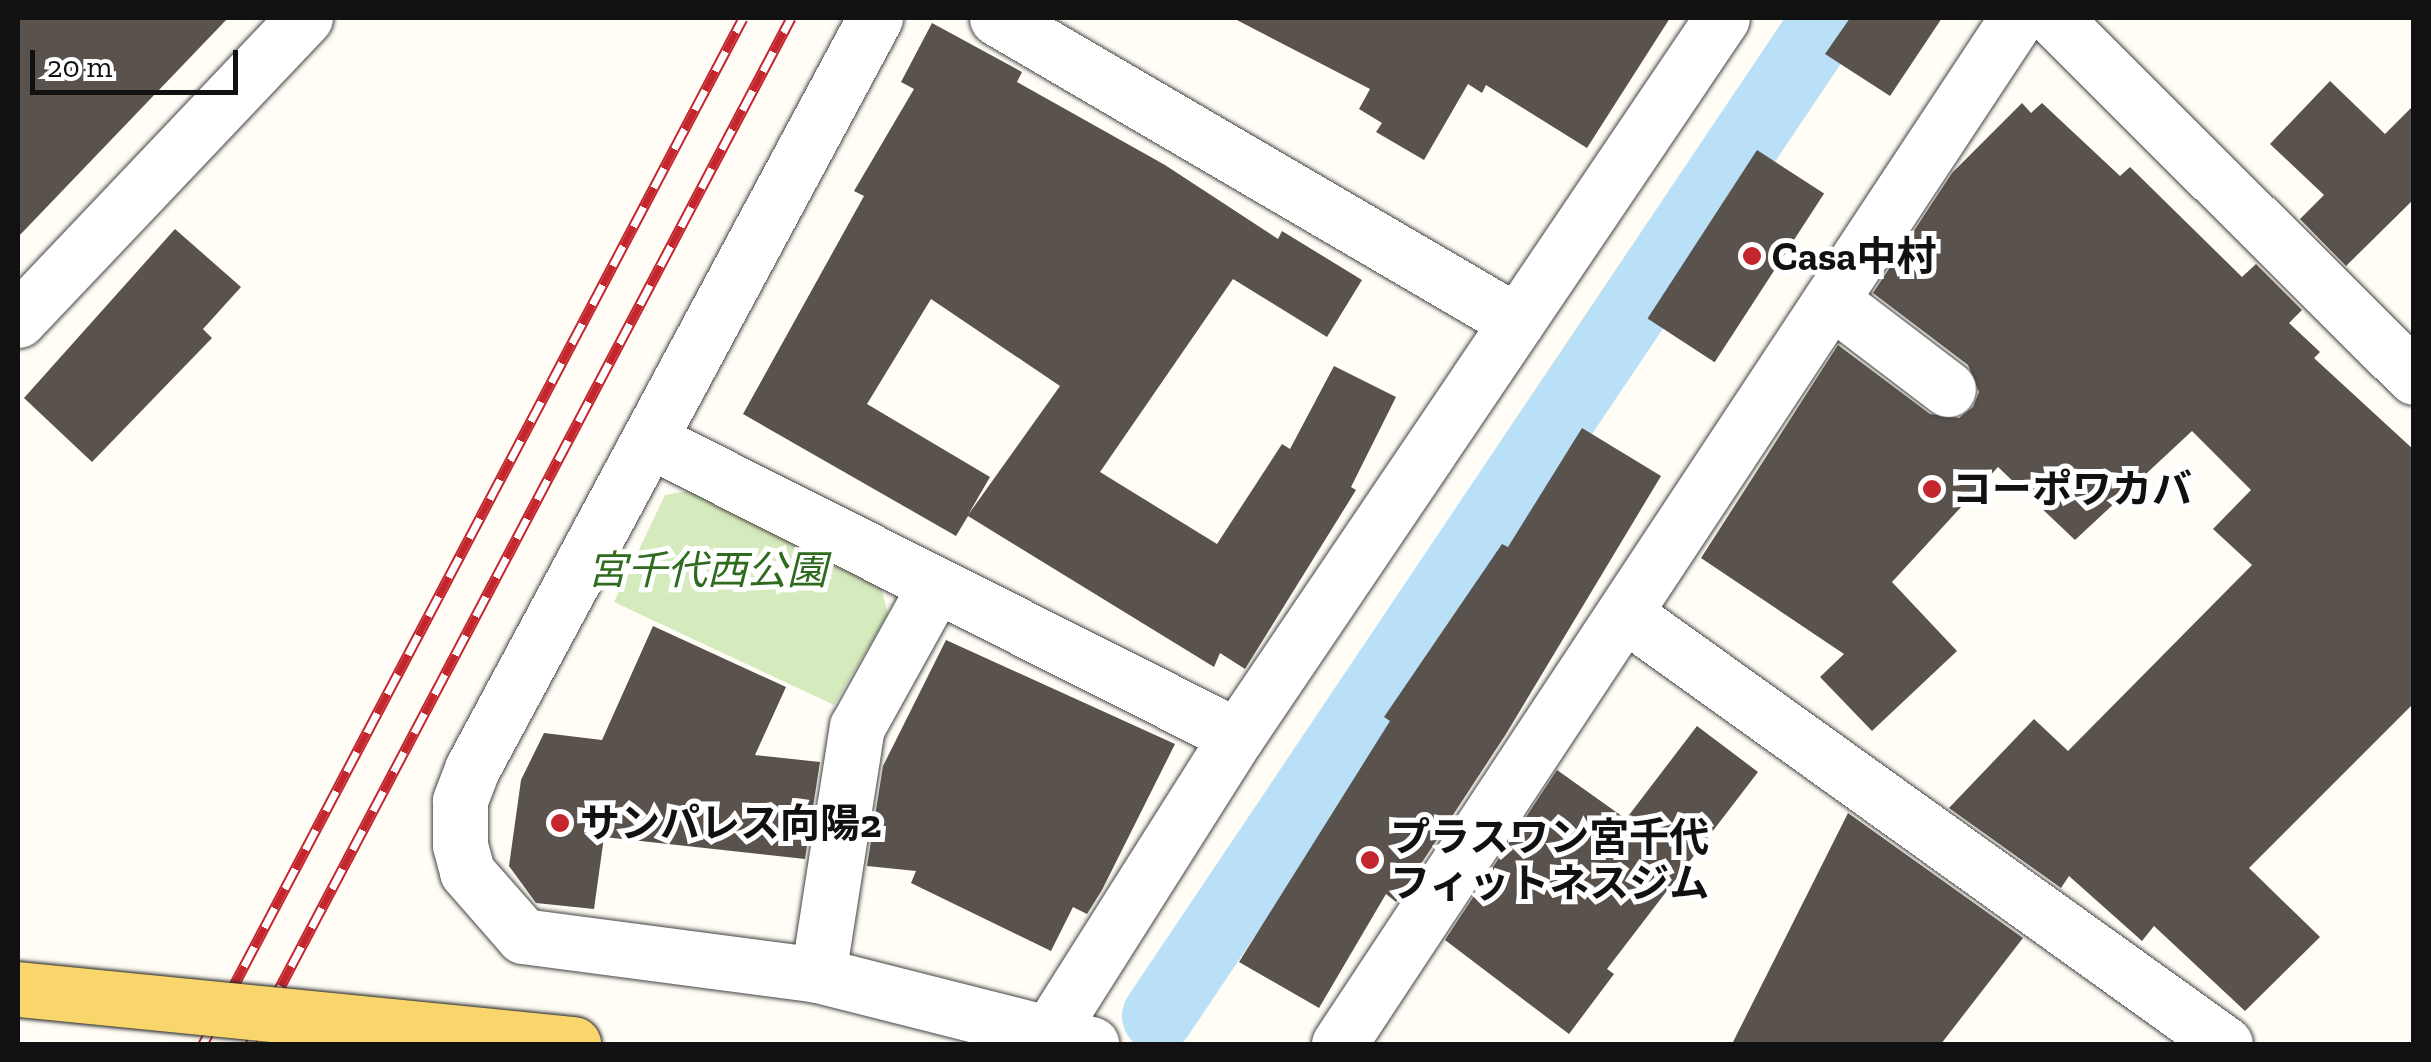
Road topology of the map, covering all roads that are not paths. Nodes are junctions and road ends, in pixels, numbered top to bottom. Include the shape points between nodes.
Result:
1 (305, 18) edge
2 (875, 18) edge
3 (997, 18) edge
4 (1722, 18) edge
5 (2017, 18) edge
6 (2053, 18) edge
7 (1832, 300) junction
8 (18, 320) edge
9 (1517, 322) junction
10 (2414, 377) edge
11 (1948, 389) dead end
12 (651, 441) junction
13 (934, 588) junction
14 (1625, 614) junction
15 (1236, 736) junction
16 (818, 976) junction
17 (18, 989) edge
18 (1070, 1039) edge
19 (573, 1044) edge
20 (1339, 1044) edge
21 (2225, 1044) edge

1 - 8 street
2 - 12 street
3 - 9 street
4 - 9 street
5 - 7 street
6 - 10 street
7 - 11 street
7 - 14 street
9 - 15 street
12 - 13 street
12 - 16 street via 472,770 458,823 466,872 523,936
13 - 15 street
13 - 16 street via 857,727
14 - 20 street
14 - 21 street
15 - 18 street
16 - 18 street
17 - 19 main road, bridge

